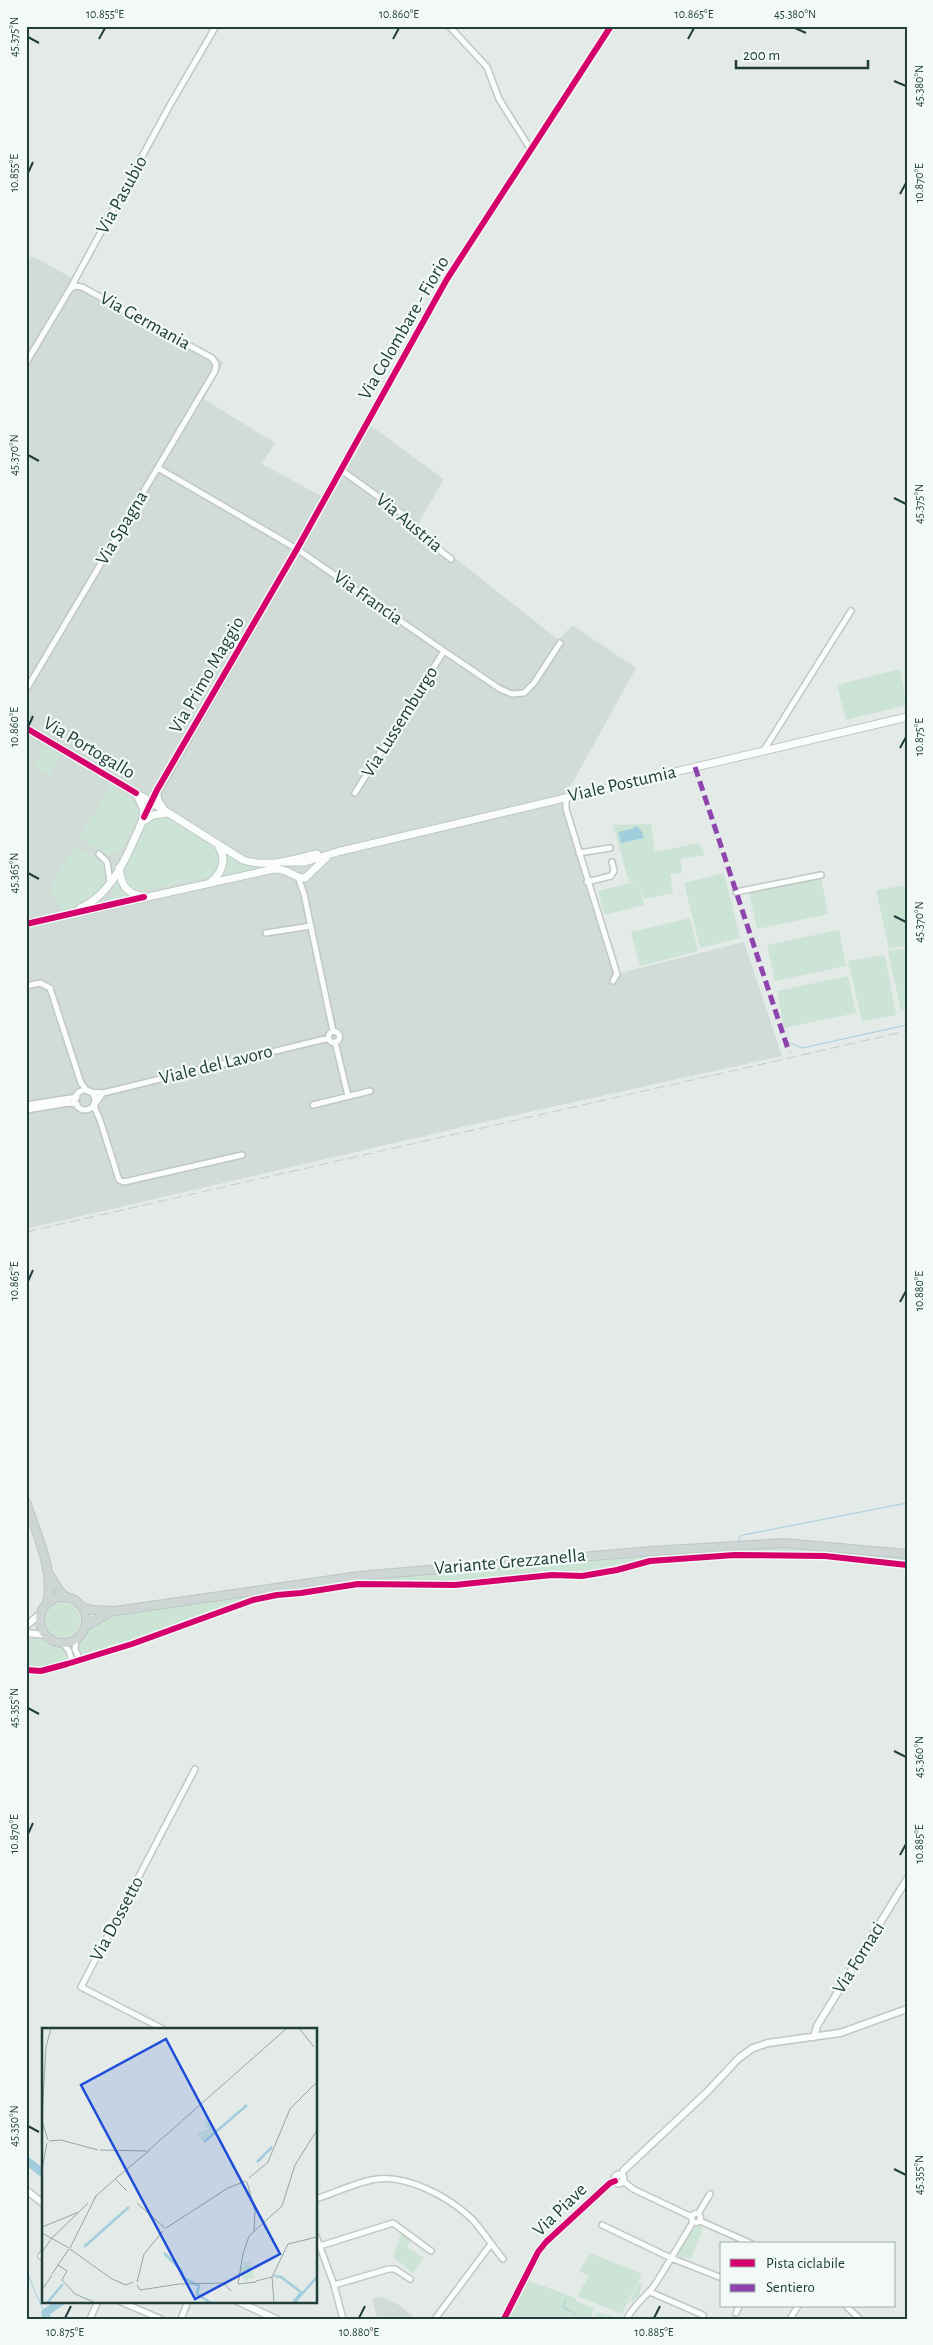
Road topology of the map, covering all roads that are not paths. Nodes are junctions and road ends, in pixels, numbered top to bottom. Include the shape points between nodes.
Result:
1 (216, 26) edge
2 (449, 26) edge
3 (611, 26) edge
4 (531, 150) junction
5 (70, 289) junction
6 (26, 363) edge
7 (216, 364) joint
8 (158, 468) junction
9 (341, 470) junction
10 (297, 549) junction
11 (452, 559) dead end
12 (851, 611) dead end
13 (560, 643) dead end
14 (444, 651) junction
15 (26, 690) edge
16 (907, 716) edge
17 (26, 728) edge
18 (764, 750) junction
19 (157, 790) junction
20 (136, 793) junction
21 (355, 793) dead end
22 (566, 797) junction
23 (151, 802) junction
24 (169, 813) junction
25 (142, 820) junction
26 (218, 846) junction
27 (610, 848) dead end
28 (337, 852) junction
29 (579, 852) junction
30 (99, 854) dead end
31 (284, 862) junction
32 (612, 862) dead end
33 (301, 863) junction
34 (119, 868) junction
35 (309, 874) junction
36 (821, 875) dead end
37 (297, 876) junction
38 (587, 882) junction
39 (110, 883) junction
40 (209, 883) junction
41 (736, 892) dead end
42 (304, 894) junction
43 (144, 897) junction
44 (62, 916) junction
45 (26, 924) edge
46 (311, 926) junction
47 (266, 933) dead end
48 (613, 981) dead end
49 (26, 986) edge
50 (333, 1031) junction
51 (329, 1038) junction
52 (335, 1042) junction
53 (80, 1082) junction
54 (370, 1091) dead end
55 (89, 1092) junction
56 (104, 1093) junction
57 (77, 1095) junction
58 (348, 1096) junction
59 (77, 1104) junction
60 (94, 1104) junction
61 (26, 1105) edge
62 (313, 1105) dead end
63 (26, 1110) edge
64 (88, 1110) junction
65 (98, 1115) junction
66 (242, 1155) dead end
67 (26, 1502) edge
68 (907, 1554) edge
69 (47, 1570) junction
70 (66, 1597) junction
71 (46, 1603) junction
72 (82, 1606) junction
73 (116, 1611) junction
74 (40, 1614) junction
75 (26, 1626) edge
76 (86, 1626) junction
77 (26, 1633) edge
78 (45, 1635) junction
79 (76, 1639) junction
80 (63, 1643) junction
81 (80, 1660) dead end
82 (72, 1663) dead end
83 (196, 1769) dead end
84 (907, 1879) edge
85 (907, 2010) edge
86 (161, 2028) edge
87 (814, 2037) junction
88 (622, 2178) junction
89 (26, 2190) edge
90 (710, 2194) dead end
91 (318, 2198) edge
92 (42, 2202) edge
93 (698, 2214) junction
94 (693, 2219) junction
95 (700, 2220) junction
96 (602, 2225) dead end
97 (318, 2242) edge
98 (748, 2242) edge
99 (490, 2244) junction
100 (320, 2246) junction
101 (431, 2251) dead end
102 (671, 2258) junction
103 (503, 2259) dead end
104 (720, 2277) edge
105 (410, 2279) dead end
106 (334, 2285) junction
107 (650, 2292) junction
108 (98, 2302) edge
109 (121, 2302) edge
110 (188, 2302) edge
111 (239, 2302) edge
112 (254, 2302) edge
113 (738, 2308) edge
114 (797, 2308) edge
115 (848, 2308) edge
116 (255, 2309) junction
117 (736, 2313) dead end
118 (90, 2319) edge
119 (161, 2319) edge
120 (181, 2319) edge
121 (276, 2319) edge
122 (343, 2319) edge
123 (435, 2319) edge
124 (504, 2319) edge
125 (627, 2319) edge
126 (703, 2319) edge
127 (790, 2319) edge
128 (860, 2319) edge

1 - 5 street, Via Pasubio
2 - 4 street via 487,68 502,105
3 - 4 street, Via Colombare - Fiorio
4 - 9 street, Via Colombare - Fiorio via 447,279
5 - 6 street, Via Pasubio
5 - 7 street, Via Germania via 82,287 212,358
7 - 8 street, Via Spagna via 215,371
8 - 10 street, Via Francia
8 - 15 street, Via Spagna
9 - 10 street, Via Colombare - Fiorio
9 - 11 street, Via Austria via 408,518 421,536
10 - 14 street, Via Francia
10 - 19 street, Via Primo Maggio
12 - 18 street
13 - 14 street, Via Francia via 534,683 524,693 512,694
14 - 21 street, Via Lussemburgo
16 - 18 main road, Viale Postumia
17 - 20 main road, Via Portogallo
18 - 22 main road, Viale Postumia
19 - 20 street via 146,795
19 - 23 street, Via Primo Maggio
19 - 24 street via 160,804
20 - 23 main road, Via Portogallo
20 - 25 main road, Via Portogallo via 143,808
22 - 28 main road, Viale Postumia
22 - 29 street via 566,809
23 - 24 main road, Via Portogallo
23 - 25 street, Via Primo Maggio
24 - 25 main road via 153,814
24 - 26 main road
25 - 34 main road, Via Primo Maggio
26 - 31 main road via 253,864
26 - 40 main road via 223,866
27 - 29 street
28 - 31 main road, Viale Postumia
28 - 33 main road, Viale Postumia
28 - 35 main road, Viale Postumia via 320,861
29 - 38 street
30 - 39 street via 110,869
31 - 33 main road, Viale Postumia
32 - 38 street via 612,876
33 - 35 main road via 309,865
33 - 37 main road via 294,870
34 - 39 main road
34 - 43 main road via 124,887
35 - 37 main road via 303,879
35 - 42 street
36 - 41 street
37 - 40 main road via 285,869 274,869
37 - 42 street
38 - 48 street via 617,974
39 - 44 main road via 93,902
40 - 43 main road
42 - 46 street
43 - 44 main road
44 - 45 main road
46 - 47 street
46 - 50 street
49 - 53 street via 40,982 50,988
50 - 51 street
50 - 52 street via 340,1036
51 - 52 street
51 - 56 street, Viale del Lavoro
52 - 58 street
53 - 55 street
53 - 57 street
54 - 58 street
55 - 56 street, Viale del Lavoro
55 - 57 street
55 - 60 street via 94,1097
56 - 60 street
57 - 59 street
57 - 61 street
58 - 62 street
59 - 63 street via 70,1102
59 - 64 street
60 - 64 street
60 - 65 street
64 - 65 street
65 - 66 street via 118,1180 124,1182
67 - 69 main road
68 - 73 main road, Variante Grezzanella via 783,1543 642,1552 359,1576
69 - 70 main road
69 - 71 main road
70 - 71 main road
70 - 72 main road, Variante Grezzanella
71 - 74 main road
72 - 73 main road, Variante Grezzanella via 92,1610
72 - 76 main road
73 - 76 main road, Variante Grezzanella
74 - 75 street
74 - 78 main road via 40,1625
76 - 79 main road, Variante Grezzanella
77 - 78 street
78 - 80 main road
79 - 80 main road
79 - 81 street via 75,1649
80 - 82 street
83 - 86 street, Via Dossetto via 81,1988
84 - 87 street, Via Fornaci via 817,2026
85 - 87 street via 840,2034
87 - 88 street via 768,2043 739,2058
88 - 94 street via 633,2190
88 - 124 street, Via Piave via 616,2176 615,2181 546,2242
89 - 92 street
90 - 93 street
91 - 99 street via 372,2179 409,2183 452,2202 474,2221
93 - 94 street
93 - 95 street
94 - 95 street
94 - 102 street
95 - 98 street
96 - 102 street
97 - 100 street
99 - 103 street
99 - 123 street
100 - 101 street via 393,2223
100 - 106 street
102 - 104 street
102 - 107 street
105 - 106 street via 395,2269 389,2269
106 - 122 street
107 - 125 street via 634,2306
107 - 126 street via 703,2315
108 - 118 street
109 - 119 street
110 - 120 street
111 - 116 street
112 - 116 street
113 - 117 street
114 - 127 street
115 - 128 street
116 - 121 street

